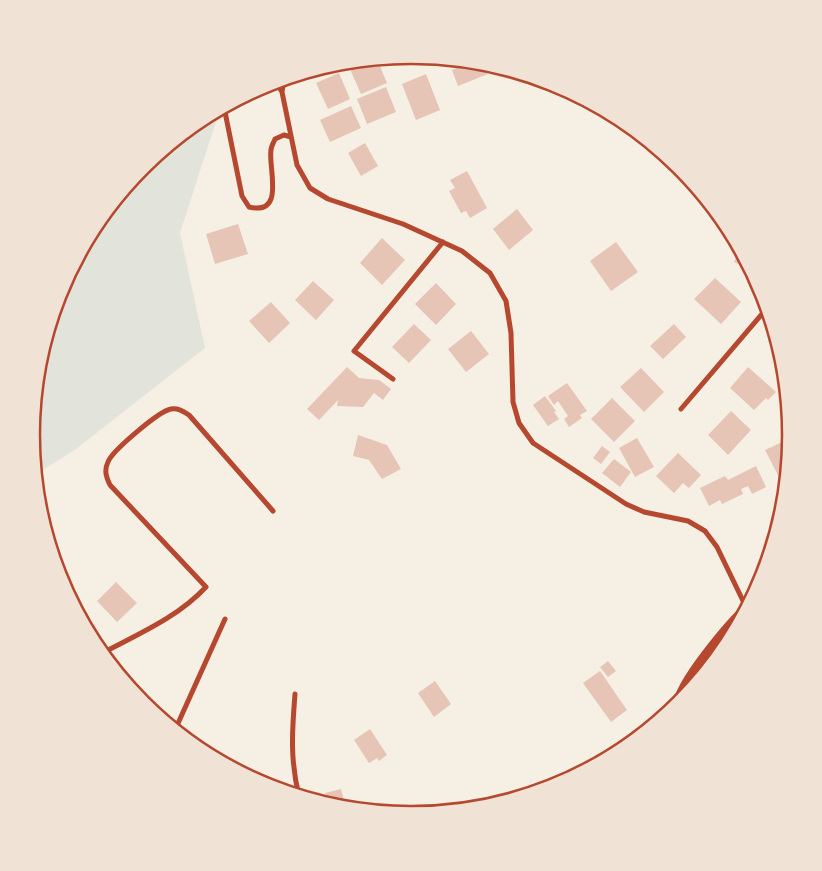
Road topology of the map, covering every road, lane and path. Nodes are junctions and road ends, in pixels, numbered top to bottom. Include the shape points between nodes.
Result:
1 (283, 88) edge
2 (280, 89) edge
3 (282, 92) junction
4 (225, 114) edge
5 (291, 136) junction
6 (443, 242) junction
7 (761, 315) edge
8 (393, 379) dead end
9 (681, 409) dead end
10 (273, 511) dead end
11 (744, 599) edge
12 (225, 618) dead end
13 (724, 634) edge
14 (109, 650) edge
15 (686, 684) edge
16 (295, 694) dead end
17 (178, 724) edge
18 (297, 789) edge

1 - 3 street
2 - 3 street
3 - 5 street
4 - 5 street via 242,196 249,207 264,207 272,198 271,150 275,139
5 - 6 street via 297,165 310,188 328,199 403,224
6 - 8 street via 354,350
6 - 11 street via 462,251 490,273 506,301 511,333 513,402 519,423 533,443 626,504 644,512 688,521 705,531
7 - 9 street
10 - 14 street via 189,414 170,409 151,420 112,455 107,462 106,478 206,587 180,611
12 - 17 street
13 - 15 street
16 - 18 street via 291,746

